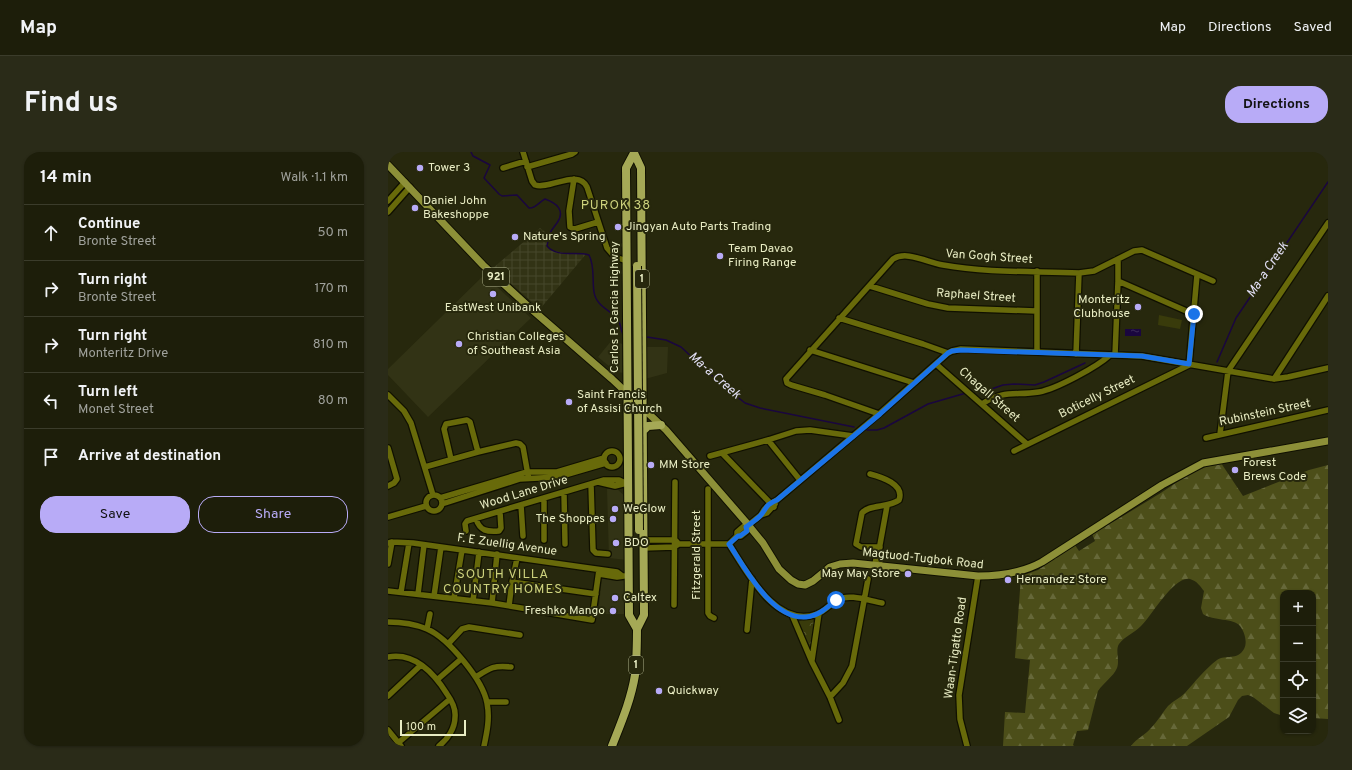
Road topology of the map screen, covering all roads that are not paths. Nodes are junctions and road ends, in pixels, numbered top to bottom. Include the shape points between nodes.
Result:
1 (523, 152) edge
2 (575, 152) edge
3 (565, 154) edge
4 (634, 155) edge
5 (527, 164) junction
6 (388, 165) edge
7 (503, 168) dead end
8 (574, 179) junction
9 (407, 185) junction
10 (388, 201) edge
11 (388, 212) edge
12 (598, 222) junction
13 (1328, 223) edge
14 (1118, 259) junction
15 (632, 264) junction
16 (1037, 271) junction
17 (1079, 272) junction
18 (1197, 275) junction
19 (627, 276) junction
20 (642, 276) junction
21 (1118, 281) junction
22 (1213, 281) dead end
23 (870, 286) junction
24 (1328, 296) edge
25 (627, 303) junction
26 (642, 303) junction
27 (1036, 311) junction
28 (1194, 314) junction
29 (839, 318) junction
30 (642, 328) junction
31 (628, 329) junction
32 (810, 350) junction
33 (628, 352) junction
34 (642, 352) junction
35 (1037, 352) junction
36 (948, 353) junction
37 (1076, 354) junction
38 (1112, 355) junction
39 (936, 364) junction
40 (1189, 364) junction
41 (1327, 368) edge
42 (1228, 371) junction
43 (628, 374) junction
44 (642, 374) junction
45 (1274, 379) junction
46 (914, 383) junction
47 (628, 394) junction
48 (388, 396) edge
49 (982, 404) junction
50 (642, 407) junction
51 (1328, 410) edge
52 (880, 414) junction
53 (628, 424) junction
54 (661, 425) junction
55 (643, 431) junction
56 (1220, 434) junction
57 (853, 436) junction
58 (1206, 438) dead end
59 (628, 440) junction
60 (768, 440) junction
61 (1328, 440) edge
62 (1027, 444) junction
63 (388, 448) edge
64 (1014, 451) dead end
65 (478, 452) junction
66 (722, 453) junction
67 (710, 456) dead end
68 (451, 459) junction
69 (619, 459) junction
70 (628, 459) junction
71 (643, 459) junction
72 (605, 460) junction
73 (424, 467) junction
74 (870, 474) dead end
75 (528, 475) junction
76 (800, 480) junction
77 (675, 482) dead end
78 (627, 483) junction
79 (643, 483) junction
80 (591, 484) junction
81 (388, 486) edge
82 (708, 489) dead end
83 (564, 493) junction
84 (433, 495) junction
85 (544, 498) junction
86 (441, 501) junction
87 (521, 505) junction
88 (772, 505) junction
89 (426, 506) junction
90 (887, 506) junction
91 (500, 512) junction
92 (388, 517) edge
93 (629, 518) junction
94 (643, 518) junction
95 (476, 519) junction
96 (748, 526) junction
97 (466, 531) dead end
98 (523, 536) dead end
99 (544, 540) dead end
100 (667, 540) junction
101 (390, 543) edge
102 (409, 543) junction
103 (565, 544) dead end
104 (643, 544) junction
105 (676, 544) junction
106 (708, 544) junction
107 (729, 544) junction
108 (424, 545) junction
109 (441, 547) junction
110 (666, 548) junction
111 (880, 548) junction
112 (462, 550) junction
113 (479, 552) junction
114 (497, 554) junction
115 (608, 554) dead end
116 (517, 558) junction
117 (388, 564) edge
118 (877, 565) junction
119 (599, 572) junction
120 (625, 576) junction
121 (978, 576) junction
122 (752, 579) junction
123 (868, 579) dead end
124 (512, 582) junction
125 (388, 591) edge
126 (402, 592) junction
127 (418, 594) junction
128 (596, 594) junction
129 (434, 596) junction
130 (454, 598) junction
131 (864, 599) junction
132 (473, 600) junction
133 (492, 603) junction
134 (882, 603) dead end
135 (674, 605) dead end
136 (509, 606) junction
137 (819, 613) junction
138 (430, 614) dead end
139 (792, 615) junction
140 (714, 618) dead end
141 (388, 622) edge
142 (637, 626) junction
143 (427, 629) junction
144 (747, 630) dead end
145 (520, 635) dead end
146 (448, 644) junction
147 (388, 657) edge
148 (461, 659) junction
149 (812, 662) junction
150 (421, 665) junction
151 (511, 667) dead end
152 (476, 677) junction
153 (438, 679) junction
154 (388, 696) edge
155 (830, 697) junction
156 (450, 699) junction
157 (487, 702) junction
158 (506, 702) dead end
159 (839, 720) dead end
160 (388, 730) edge
161 (399, 744) edge
162 (447, 744) edge
163 (439, 746) edge
164 (484, 746) edge
165 (612, 746) edge
166 (967, 746) edge

1 - 5 street
2 - 3 street
3 - 5 street
4 - 15 highway, Carlos P. Garcia Highway / 1 via 636,168
4 - 20 highway, Carlos P. Garcia Highway / 1 via 641,168
5 - 7 street
5 - 8 street via 533,183 537,186
6 - 9 main road, 921
8 - 12 street via 586,184
8 - 12 street via 569,211 570,227 575,229
9 - 10 street
9 - 11 street
9 - 47 main road, 921 via 498,279
12 - 15 street via 609,252 618,259
13 - 42 street
14 - 17 street, Van Gogh Street via 1094,270
14 - 18 street, Van Gogh Street via 1142,250
14 - 21 street
15 - 19 highway, Carlos P. Garcia Highway / 1
15 - 142 highway, Carlos P. Garcia Highway / 1, bridge via 639,615
16 - 17 street, Van Gogh Street
16 - 23 street, Van Gogh Street via 952,267 901,255 893,259
16 - 27 street
17 - 37 street
18 - 22 street, Van Gogh Street
18 - 28 street
19 - 20 highway
19 - 25 highway, Carlos P. Garcia Highway / 1
20 - 26 highway, Carlos P. Garcia Highway / 1
21 - 28 street
21 - 38 street
23 - 27 street, Raphael Street via 948,308
23 - 29 street, Van Gogh Street
24 - 45 street
25 - 26 highway
25 - 31 highway, Carlos P. Garcia Highway / 1
26 - 30 highway, Carlos P. Garcia Highway / 1
27 - 35 street
28 - 40 street
29 - 32 street, Van Gogh Street
29 - 36 street
30 - 31 highway
30 - 34 highway, Carlos P. Garcia Highway / 1
31 - 33 highway, Carlos P. Garcia Highway / 1
32 - 46 street
32 - 52 street, Van Gogh Street via 787,376 786,381 791,385
33 - 34 highway
33 - 43 highway, Carlos P. Garcia Highway / 1
34 - 44 highway, Carlos P. Garcia Highway / 1
35 - 36 street via 961,350
35 - 37 street
36 - 39 street
37 - 38 street
38 - 40 street via 1152,357
38 - 49 street via 1091,369 1050,389 1006,394 993,397
39 - 46 street
39 - 49 street, Chagall Street
40 - 42 street
40 - 62 street, Boticelly Street
41 - 45 street
42 - 45 street
42 - 56 street
43 - 44 highway
43 - 47 highway, Carlos P. Garcia Highway / 1
44 - 50 highway, Carlos P. Garcia Highway / 1
46 - 52 street
47 - 50 main road, Magtuod-Tugbok Road
47 - 53 highway, Carlos P. Garcia Highway / 1
48 - 73 street via 404,411 411,423
49 - 62 street, Chagall Street
50 - 54 main road, Magtuod-Tugbok Road
50 - 55 highway, Carlos P. Garcia Highway / 1
51 - 56 street, Rubinstein Street
52 - 57 street
53 - 55 highway
53 - 59 highway, Carlos P. Garcia Highway / 1
54 - 55 highway via 648,426
54 - 96 main road, Magtuod-Tugbok Road
55 - 59 highway
55 - 71 highway, Carlos P. Garcia Highway / 1
56 - 58 street, Rubinstein Street
57 - 60 street via 803,430
57 - 76 street
59 - 70 highway, Carlos P. Garcia Highway / 1
60 - 66 street
60 - 76 street
61 - 121 main road, Magtuod-Tugbok Road via 1203,463 1162,485 1032,568 1013,574
62 - 64 street, Boticelly Street
63 - 81 street via 397,479
65 - 68 street
65 - 68 street via 470,422 466,420 446,424 444,429
65 - 75 street via 520,444
66 - 67 street
66 - 88 street
68 - 73 street
69 - 70 street
69 - 72 street via 615,466 610,466
69 - 72 street via 618,454 612,451 607,453
70 - 71 highway
70 - 78 highway, Carlos P. Garcia Highway / 1
71 - 79 highway, Carlos P. Garcia Highway / 1
72 - 75 street via 558,477
73 - 84 street
74 - 90 street via 889,482 900,491 899,500
75 - 86 street
76 - 88 street
77 - 105 street
78 - 79 highway
78 - 80 street, Wood Lane Drive via 615,479
78 - 93 highway, Carlos P. Garcia Highway / 1
79 - 94 highway, Carlos P. Garcia Highway / 1
80 - 83 street, Wood Lane Drive
80 - 115 street via 593,550 596,553
82 - 106 street, Fitzgerald Street
83 - 85 street, Wood Lane Drive
83 - 103 street
84 - 86 street via 438,496
84 - 89 street via 427,499
85 - 87 street, Wood Lane Drive
85 - 99 street
86 - 89 street via 440,508 435,511
87 - 91 street, Wood Lane Drive
87 - 98 street
88 - 96 street via 764,509
89 - 92 street
90 - 111 street
90 - 111 street via 863,510 856,542 860,546
91 - 95 street, Wood Lane Drive
91 - 95 street via 499,531 481,528
93 - 94 highway
93 - 120 highway, Carlos P. Garcia Highway / 1
94 - 104 highway, Carlos P. Garcia Highway / 1
95 - 97 street, Wood Lane Drive via 465,523
96 - 107 street via 737,532 738,536
96 - 118 main road, Magtuod-Tugbok Road via 763,543 779,569 798,584 809,583 830,567 840,564
100 - 104 street
100 - 105 street
100 - 110 street
101 - 102 street, F. E Zuellig Avenue
101 - 117 street
102 - 108 street, F. E Zuellig Avenue
102 - 126 street
104 - 110 street
104 - 142 highway, Carlos P. Garcia Highway / 1 via 644,614
105 - 106 street
105 - 110 street
105 - 135 street
106 - 107 street
106 - 140 street, Fitzgerald Street via 708,613
107 - 122 street
108 - 109 street, F. E Zuellig Avenue
108 - 127 street
109 - 112 street, F. E Zuellig Avenue
109 - 129 street
111 - 118 street
112 - 113 street, F. E Zuellig Avenue
112 - 130 street
113 - 114 street, F. E Zuellig Avenue
113 - 132 street
114 - 116 street, F. E Zuellig Avenue
114 - 133 street
116 - 119 street, F. E Zuellig Avenue
116 - 124 street
118 - 121 main road, Magtuod-Tugbok Road
119 - 120 street, F. E Zuellig Avenue via 617,572
119 - 128 street
120 - 142 highway, Carlos P. Garcia Highway / 1 via 629,615
121 - 166 street, Waan-Tigatto Road via 959,695 960,718
122 - 139 street via 772,602
122 - 144 street
123 - 131 street
124 - 128 street
124 - 136 street
125 - 126 street
126 - 127 street
127 - 129 street
128 - 136 street via 592,620
129 - 130 street
130 - 132 street
131 - 134 street
131 - 137 street via 841,598
131 - 155 street via 852,666
132 - 133 street
133 - 136 street
137 - 139 street via 806,617
137 - 149 street
138 - 143 street
139 - 149 street
141 - 143 street
142 - 165 highway, Carlos P. Garcia Highway / 1 via 636,665 632,687
143 - 146 street
145 - 146 street via 469,627 462,629
146 - 148 street
147 - 150 street via 407,658
148 - 152 street
148 - 153 street
149 - 155 street
150 - 153 street
150 - 154 street
151 - 152 street via 495,666
152 - 157 street
153 - 156 street
155 - 159 street
156 - 161 street
156 - 162 street via 456,716
157 - 158 street
157 - 164 street via 488,720
160 - 161 street
162 - 163 street

